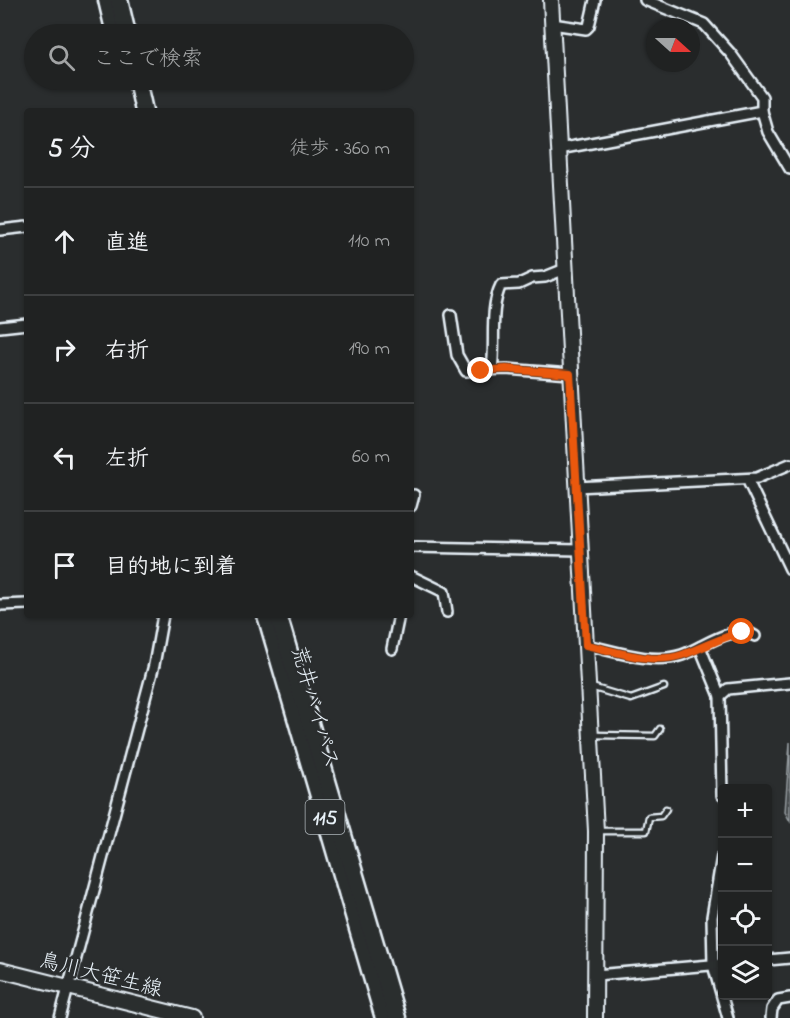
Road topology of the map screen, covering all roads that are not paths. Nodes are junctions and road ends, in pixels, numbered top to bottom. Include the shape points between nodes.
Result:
1 (107, 0) edge
2 (119, 0) edge
3 (551, 0) edge
4 (595, 0) edge
5 (645, 0) edge
6 (113, 24) edge
7 (125, 24) edge
8 (552, 24) junction
9 (127, 90) edge
10 (139, 90) edge
11 (131, 108) edge
12 (143, 108) edge
13 (762, 111) junction
14 (559, 149) junction
15 (790, 169) edge
16 (24, 227) edge
17 (0, 230) edge
18 (565, 269) junction
19 (452, 315) dead end
20 (24, 324) edge
21 (0, 327) edge
22 (492, 370) junction
23 (570, 374) junction
24 (790, 464) edge
25 (747, 478) junction
26 (576, 487) junction
27 (414, 547) edge
28 (580, 550) junction
29 (790, 569) edge
30 (414, 577) edge
31 (24, 604) edge
32 (0, 605) edge
33 (447, 612) dead end
34 (162, 618) edge
35 (267, 618) edge
36 (279, 618) edge
37 (398, 618) edge
38 (755, 636) dead end
39 (586, 645) junction
40 (700, 646) junction
41 (392, 649) dead end
42 (790, 683) edge
43 (588, 686) junction
44 (664, 687) dead end
45 (720, 696) junction
46 (660, 729) dead end
47 (591, 735) junction
48 (723, 784) edge
49 (666, 809) dead end
50 (596, 831) junction
51 (718, 877) edge
52 (790, 958) edge
53 (772, 960) edge
54 (718, 964) edge
55 (0, 970) edge
56 (596, 975) junction
57 (68, 987) junction
58 (790, 998) edge
59 (725, 1000) edge
60 (60, 1018) edge
61 (192, 1018) edge
62 (384, 1018) edge
63 (397, 1018) edge
64 (595, 1018) edge
65 (728, 1018) edge
66 (771, 1018) edge

1 - 6 highway
2 - 7 highway
3 - 8 street
4 - 8 street via 586,29
5 - 13 street via 704,24 762,97
8 - 14 street
9 - 11 highway
10 - 12 highway
13 - 14 street
13 - 15 street via 768,132
14 - 18 street
16 - 17 street
18 - 22 street via 519,284 501,285 496,295
18 - 23 street
19 - 22 street via 461,366 466,371
20 - 21 street
22 - 23 street
23 - 26 street
24 - 25 street via 757,478
25 - 26 street
25 - 29 street
26 - 28 street
27 - 28 street
28 - 39 street
30 - 33 street via 444,592
31 - 32 street
34 - 57 street via 154,665
35 - 62 highway, 荒井バイパス / 115
36 - 63 highway, 荒井バイパス / 115
37 - 41 street
38 - 40 street via 742,632
39 - 40 street via 659,658 682,655
39 - 43 street
40 - 45 street
42 - 45 street via 729,689
43 - 44 lane via 631,699
43 - 47 street
45 - 48 street
46 - 47 lane via 655,736
47 - 50 street
49 - 50 lane via 661,816 649,817 646,831
50 - 56 street
51 - 54 street via 712,902
52 - 53 street
54 - 56 street
55 - 57 street, 鳥川大笹生線
56 - 64 street
57 - 60 street
57 - 61 street, 鳥川大笹生線
58 - 66 street via 778,1000
59 - 65 street

